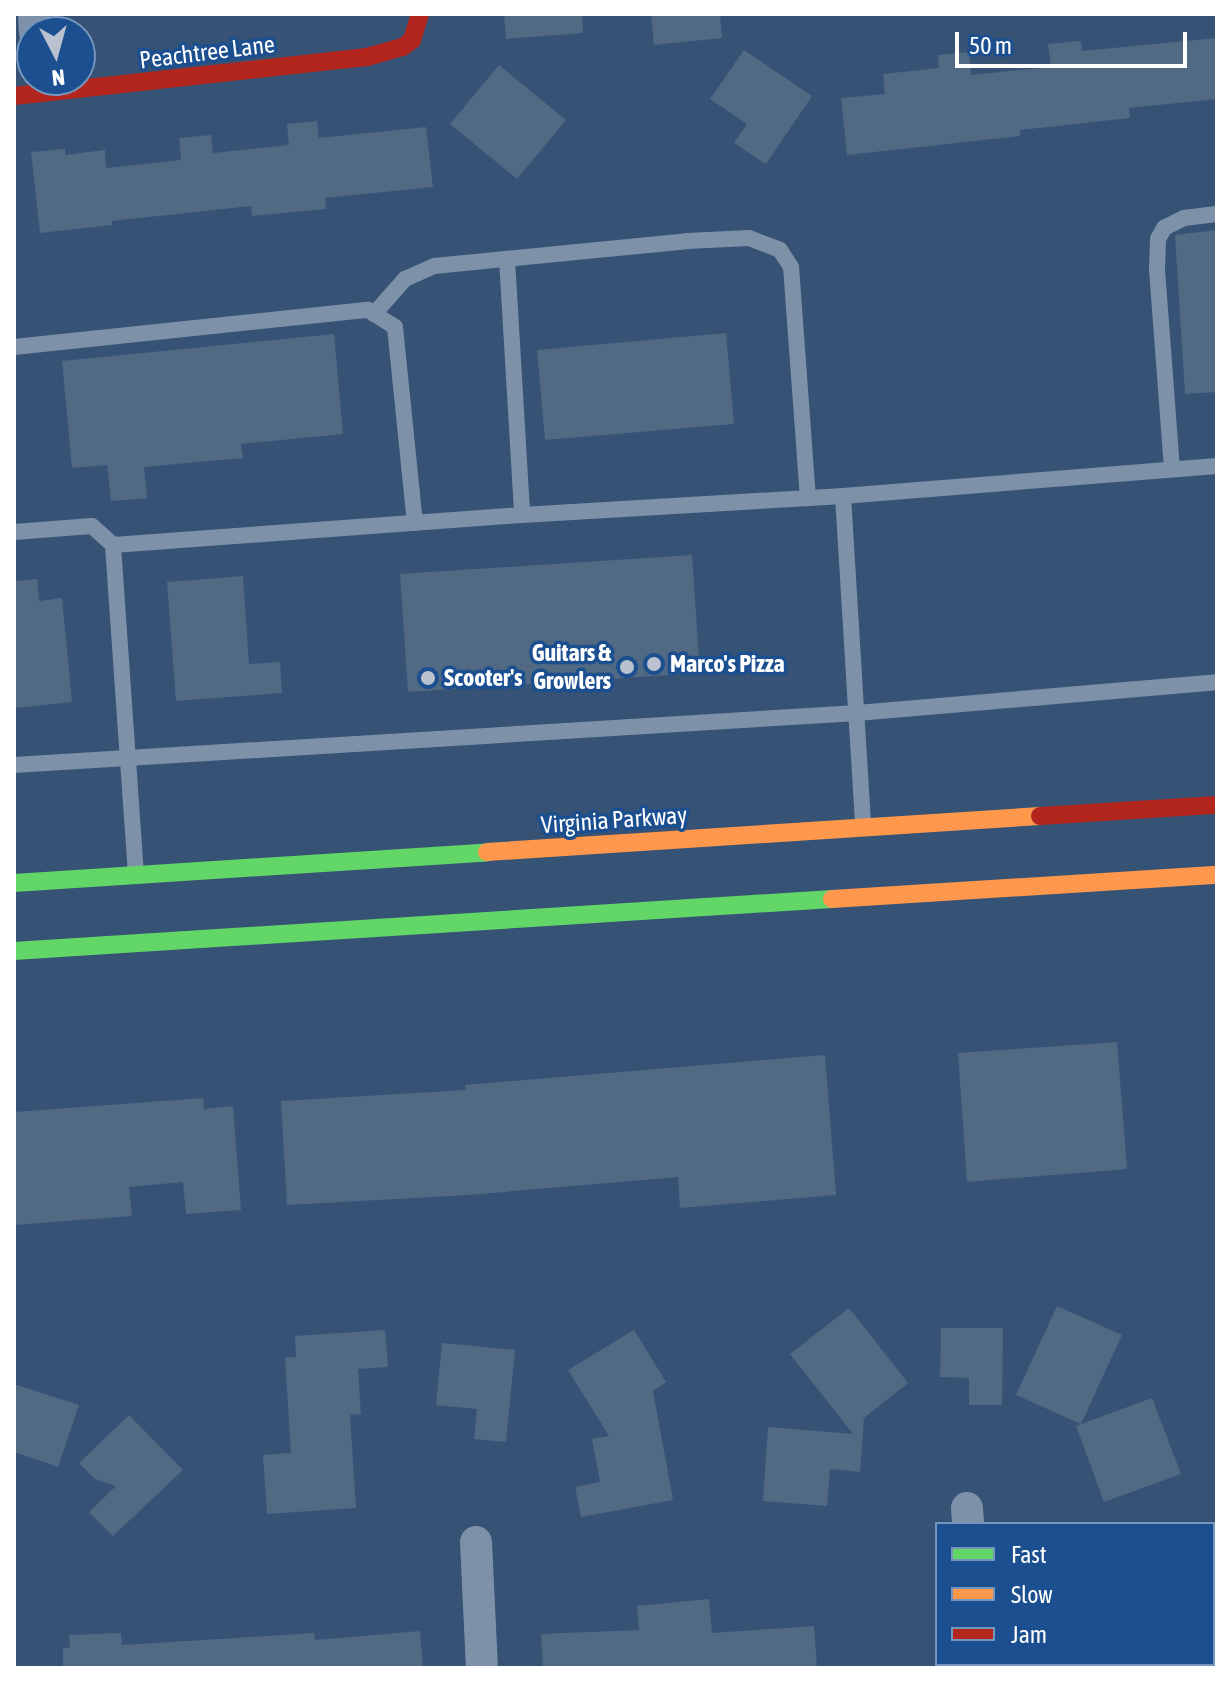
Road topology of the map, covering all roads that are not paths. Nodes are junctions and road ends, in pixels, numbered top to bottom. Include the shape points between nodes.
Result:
1 (420, 14) edge
2 (96, 84) edge
3 (1217, 214) edge
4 (507, 259) junction
5 (374, 314) junction
6 (14, 347) edge
7 (1217, 466) edge
8 (1172, 469) junction
9 (843, 496) junction
10 (808, 498) junction
11 (522, 515) junction
12 (415, 523) junction
13 (14, 532) edge
14 (113, 545) junction
15 (1217, 682) edge
16 (857, 713) junction
17 (128, 758) junction
18 (14, 765) edge
19 (1217, 805) edge
20 (863, 835) junction
21 (136, 875) junction
22 (1217, 875) edge
23 (14, 883) edge
24 (14, 951) edge
25 (476, 1542) dead end
26 (482, 1668) edge

1 - 2 main road, Peachtree Lane via 412,40 403,47 352,59
3 - 8 lane via 1184,218 1164,228 1158,239
4 - 5 lane via 434,266 405,279
4 - 10 lane via 749,238 780,250 791,267
4 - 11 lane
5 - 6 lane via 368,310
5 - 12 lane via 395,327
7 - 8 lane
8 - 9 lane
9 - 10 lane
9 - 16 lane
10 - 11 lane
11 - 12 lane
12 - 14 lane
13 - 14 lane via 92,526
14 - 17 lane
15 - 16 lane
16 - 17 lane
16 - 20 lane
17 - 18 lane
17 - 21 lane
19 - 20 main road, Virginia Parkway
20 - 21 main road, Virginia Parkway
21 - 23 main road, Virginia Parkway
22 - 24 main road via 866,890
25 - 26 street

